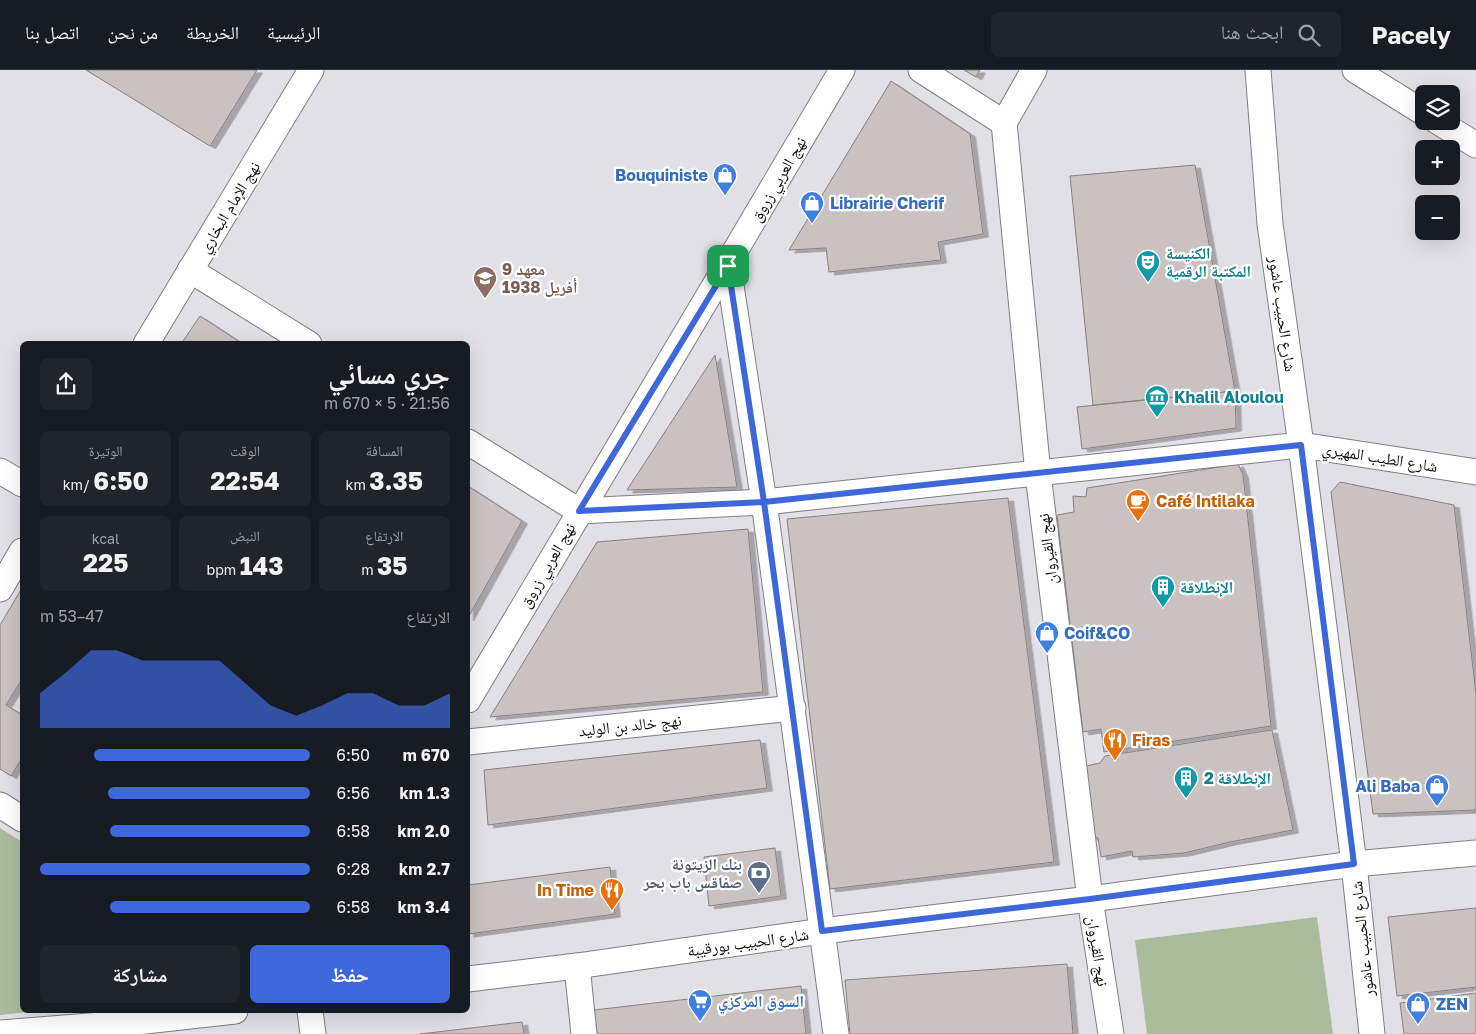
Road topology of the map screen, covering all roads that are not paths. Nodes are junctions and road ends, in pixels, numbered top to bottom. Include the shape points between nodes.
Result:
1 (311, 70) edge
2 (842, 70) edge
3 (921, 70) edge
4 (1034, 70) edge
5 (1258, 70) edge
6 (1355, 70) edge
7 (1415, 107) edge
8 (1004, 123) junction
9 (1452, 130) edge
10 (1476, 145) edge
11 (728, 266) junction
12 (190, 270) junction
13 (148, 341) edge
14 (304, 341) edge
15 (470, 443) edge
16 (1301, 445) junction
17 (1474, 467) edge
18 (0, 471) edge
19 (1038, 474) junction
20 (20, 483) edge
21 (764, 502) junction
22 (579, 511) junction
23 (20, 554) edge
24 (0, 589) edge
25 (470, 697) edge
26 (793, 708) junction
27 (470, 742) edge
28 (0, 805) edge
29 (20, 818) edge
30 (1476, 853) edge
31 (1354, 864) junction
32 (1090, 899) junction
33 (822, 931) junction
34 (577, 966) junction
35 (470, 979) edge
36 (216, 1013) edge
37 (310, 1013) edge
38 (0, 1033) edge
39 (313, 1034) edge
40 (584, 1034) edge
41 (836, 1034) edge
42 (1111, 1034) edge
43 (1372, 1034) edge

1 - 12 street, نهج الإمام البخاري
2 - 11 street, نهج العربي زروق
3 - 8 street
4 - 8 street
5 - 16 street, شارع الحبيب عاشور via 1270,224
6 - 7 street
8 - 19 street, نهج القيروان
9 - 10 street
11 - 21 street
11 - 22 street, نهج العربي زروق
12 - 13 street, نهج الإمام البخاري
12 - 14 street
15 - 22 street
16 - 17 street, شارع الطيب المهيري
16 - 19 street, شارع الطيب المهيري
16 - 31 street, شارع الحبيب عاشور
18 - 20 street
19 - 21 street, شارع الطيب المهيري
19 - 32 street, نهج القيروان
21 - 22 street, شارع الطيب المهيري
21 - 26 street
22 - 25 street, نهج العربي زروق
23 - 24 street
26 - 27 street, نهج خالد بن الوليد
26 - 33 street
28 - 29 street
30 - 31 street, شارع الحبيب بورقيبة
31 - 32 street, شارع الحبيب بورقيبة
31 - 43 street, شارع الحبيب عاشور
32 - 33 street, شارع الحبيب بورقيبة
32 - 42 street, نهج القيروان
33 - 34 street, شارع الحبيب بورقيبة
33 - 41 street
34 - 35 street, شارع الحبيب بورقيبة
34 - 40 street
36 - 38 street
37 - 39 street

